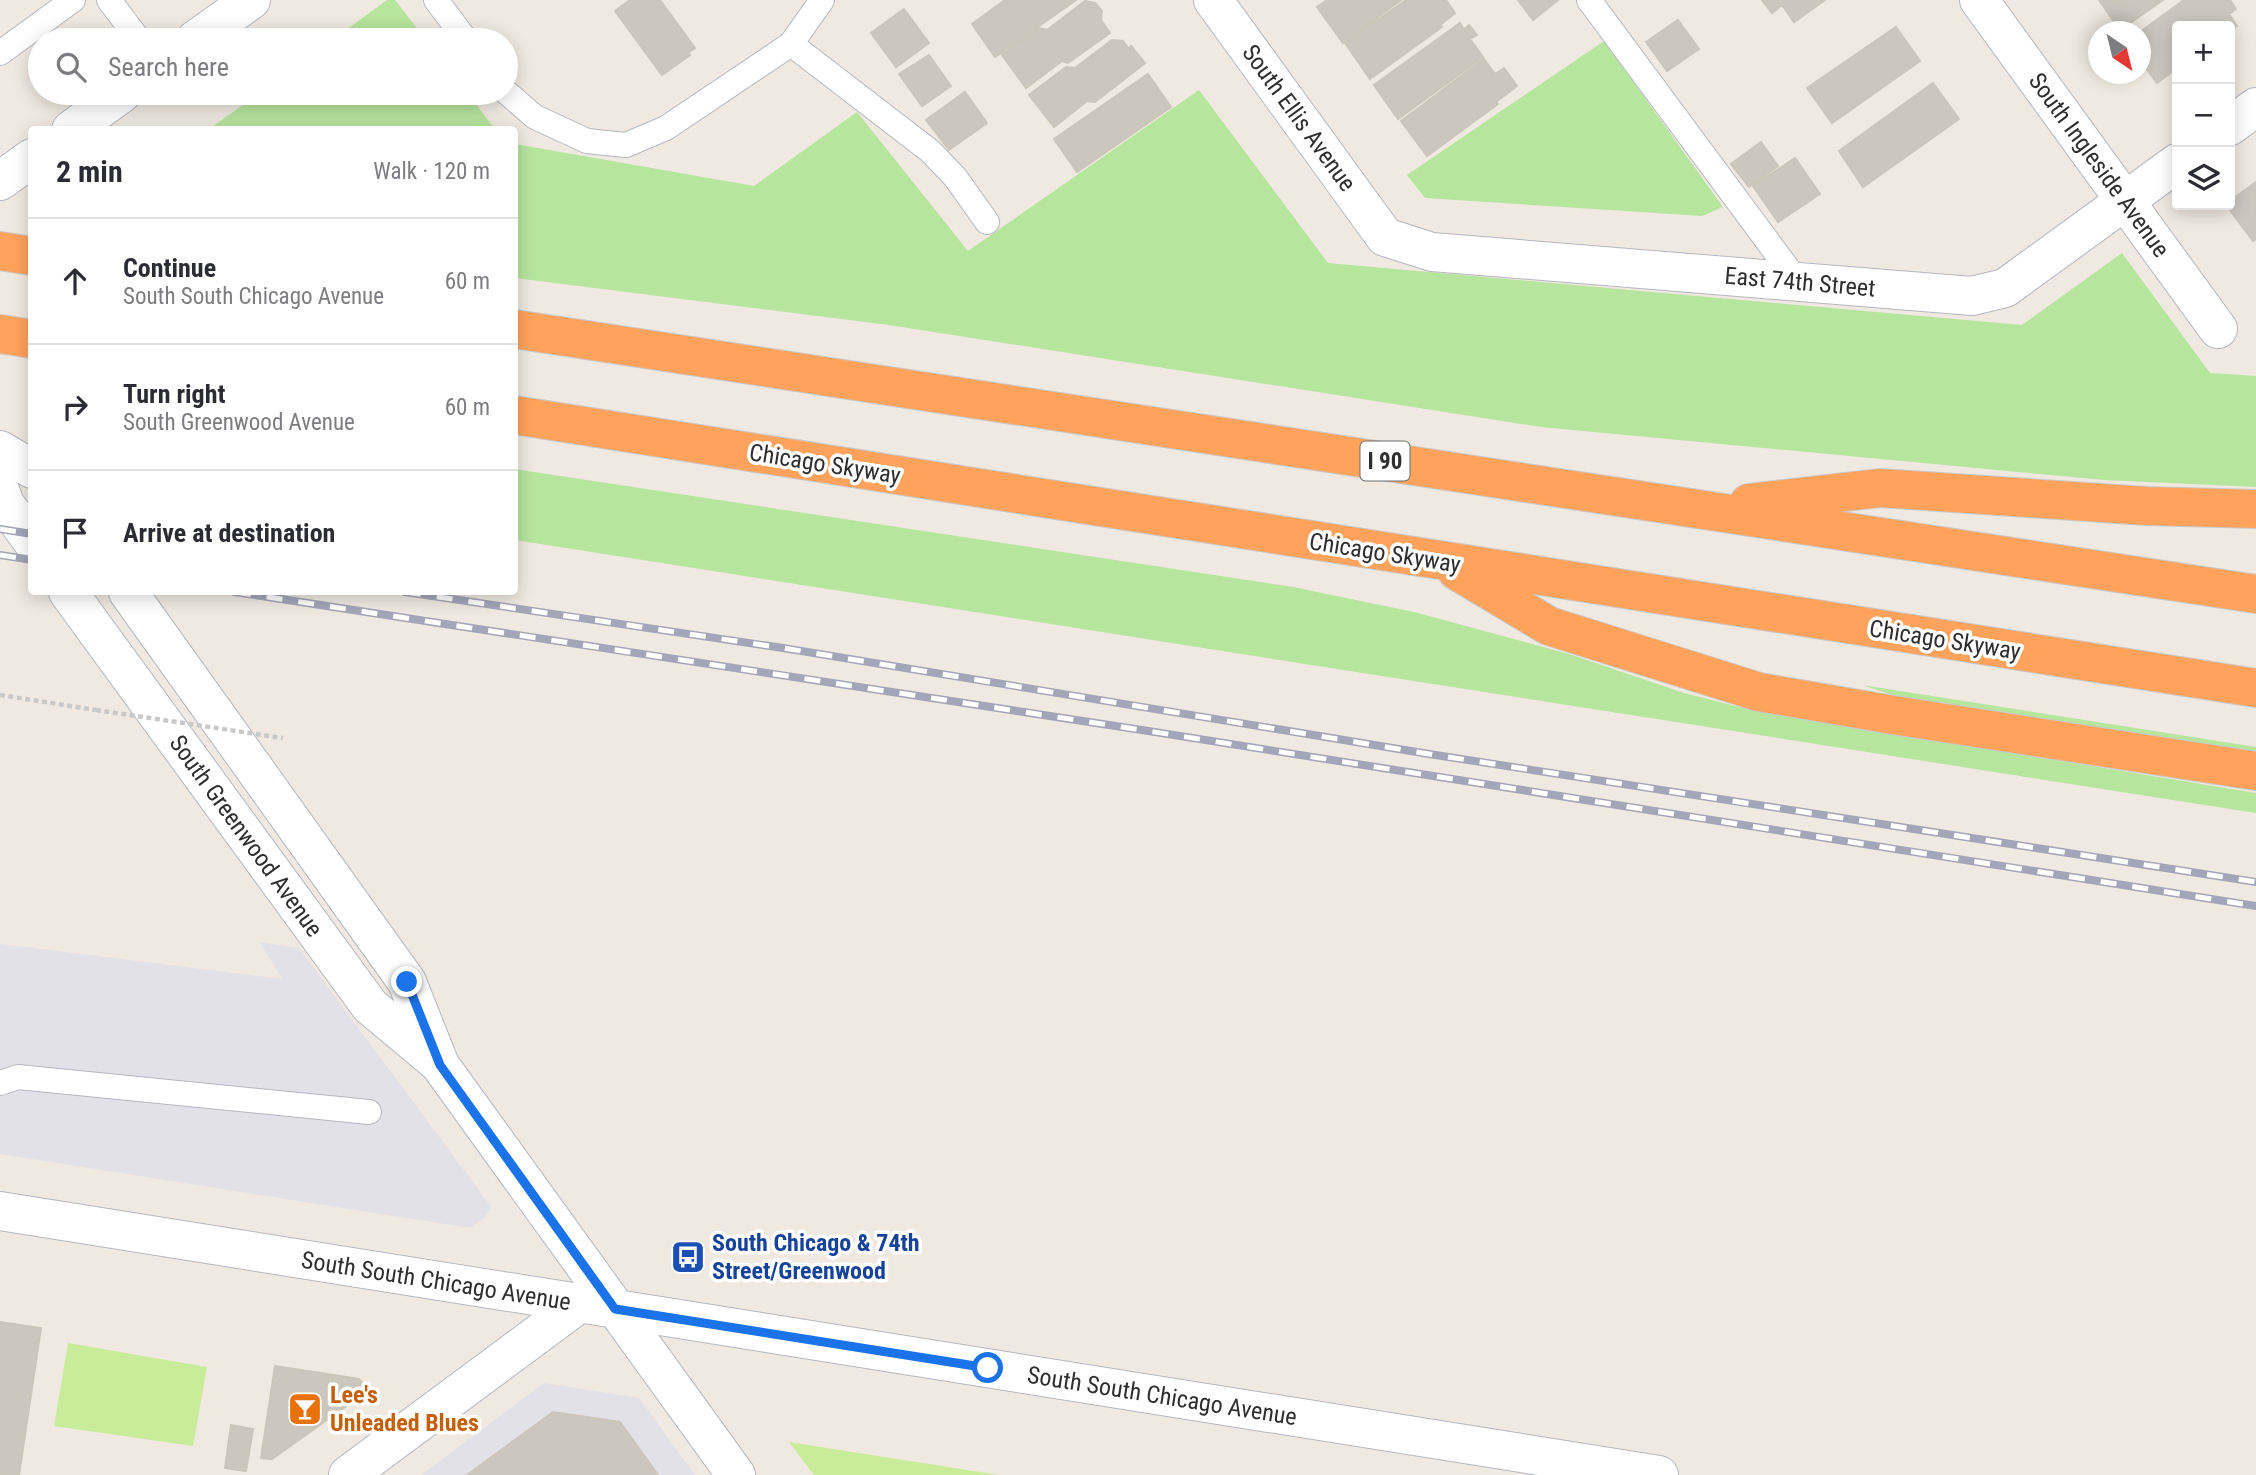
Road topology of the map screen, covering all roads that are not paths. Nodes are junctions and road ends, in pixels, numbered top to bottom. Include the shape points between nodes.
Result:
1 (73, 0) edge
2 (110, 0) edge
3 (251, 0) edge
4 (436, 0) edge
5 (822, 0) edge
6 (1213, 0) edge
7 (1589, 0) edge
8 (1979, 0) edge
9 (34, 28) edge
10 (130, 28) edge
11 (212, 28) edge
12 (457, 28) edge
13 (28, 33) edge
14 (791, 44) junction
15 (0, 53) edge
16 (518, 102) edge
17 (105, 105) edge
18 (2256, 107) edge
19 (2235, 122) edge
20 (77, 126) edge
21 (28, 161) edge
22 (2172, 167) edge
23 (0, 181) edge
24 (2126, 201) junction
25 (987, 222) dead end
26 (1385, 237) joint
27 (0, 251) edge
28 (28, 255) edge
29 (1797, 281) junction
30 (2218, 329) dead end
31 (518, 330) edge
32 (0, 334) edge
33 (28, 338) edge
34 (518, 416) edge
35 (0, 450) edge
36 (28, 467) edge
37 (0, 491) edge
38 (1700, 508) junction
39 (2256, 509) edge
40 (28, 536) edge
41 (1440, 561) junction
42 (2256, 594) edge
43 (70, 595) edge
44 (130, 595) edge
45 (2256, 688) edge
46 (2256, 771) edge
47 (440, 1065) junction
48 (0, 1083) edge
49 (369, 1112) dead end
50 (0, 1211) edge
51 (598, 1306) junction
52 (352, 1474) edge
53 (736, 1475) edge
54 (1659, 1475) edge

1 - 9 lane
2 - 10 lane
3 - 11 street
4 - 12 lane
5 - 14 lane
6 - 26 street, South Ellis Avenue
7 - 29 lane
8 - 24 street, South Ingleside Avenue
13 - 15 lane
14 - 16 lane via 666,128 626,145 587,141 535,117
14 - 25 lane via 930,151
17 - 20 street
18 - 19 street
21 - 23 street
22 - 24 street, East 74th Street
24 - 29 street, East 74th Street via 2005,289 1972,296
24 - 30 street, South Ingleside Avenue
26 - 29 street, East 74th Street via 1432,253
27 - 28 highway
31 - 38 highway, I 90
32 - 33 highway
34 - 41 highway, Chicago Skyway
35 - 36 street
37 - 40 street
38 - 39 highway via 1880,488
38 - 42 highway, I 90
41 - 45 highway, Chicago Skyway
41 - 46 highway via 1549,626 1759,692
43 - 47 street, South Greenwood Avenue via 370,1006
44 - 47 street, South Greenwood Avenue via 407,982
47 - 51 street, South Greenwood Avenue
48 - 49 lane via 18,1077
50 - 51 street, South South Chicago Avenue
51 - 52 street
51 - 53 street, South Greenwood Avenue
51 - 54 street, South South Chicago Avenue

